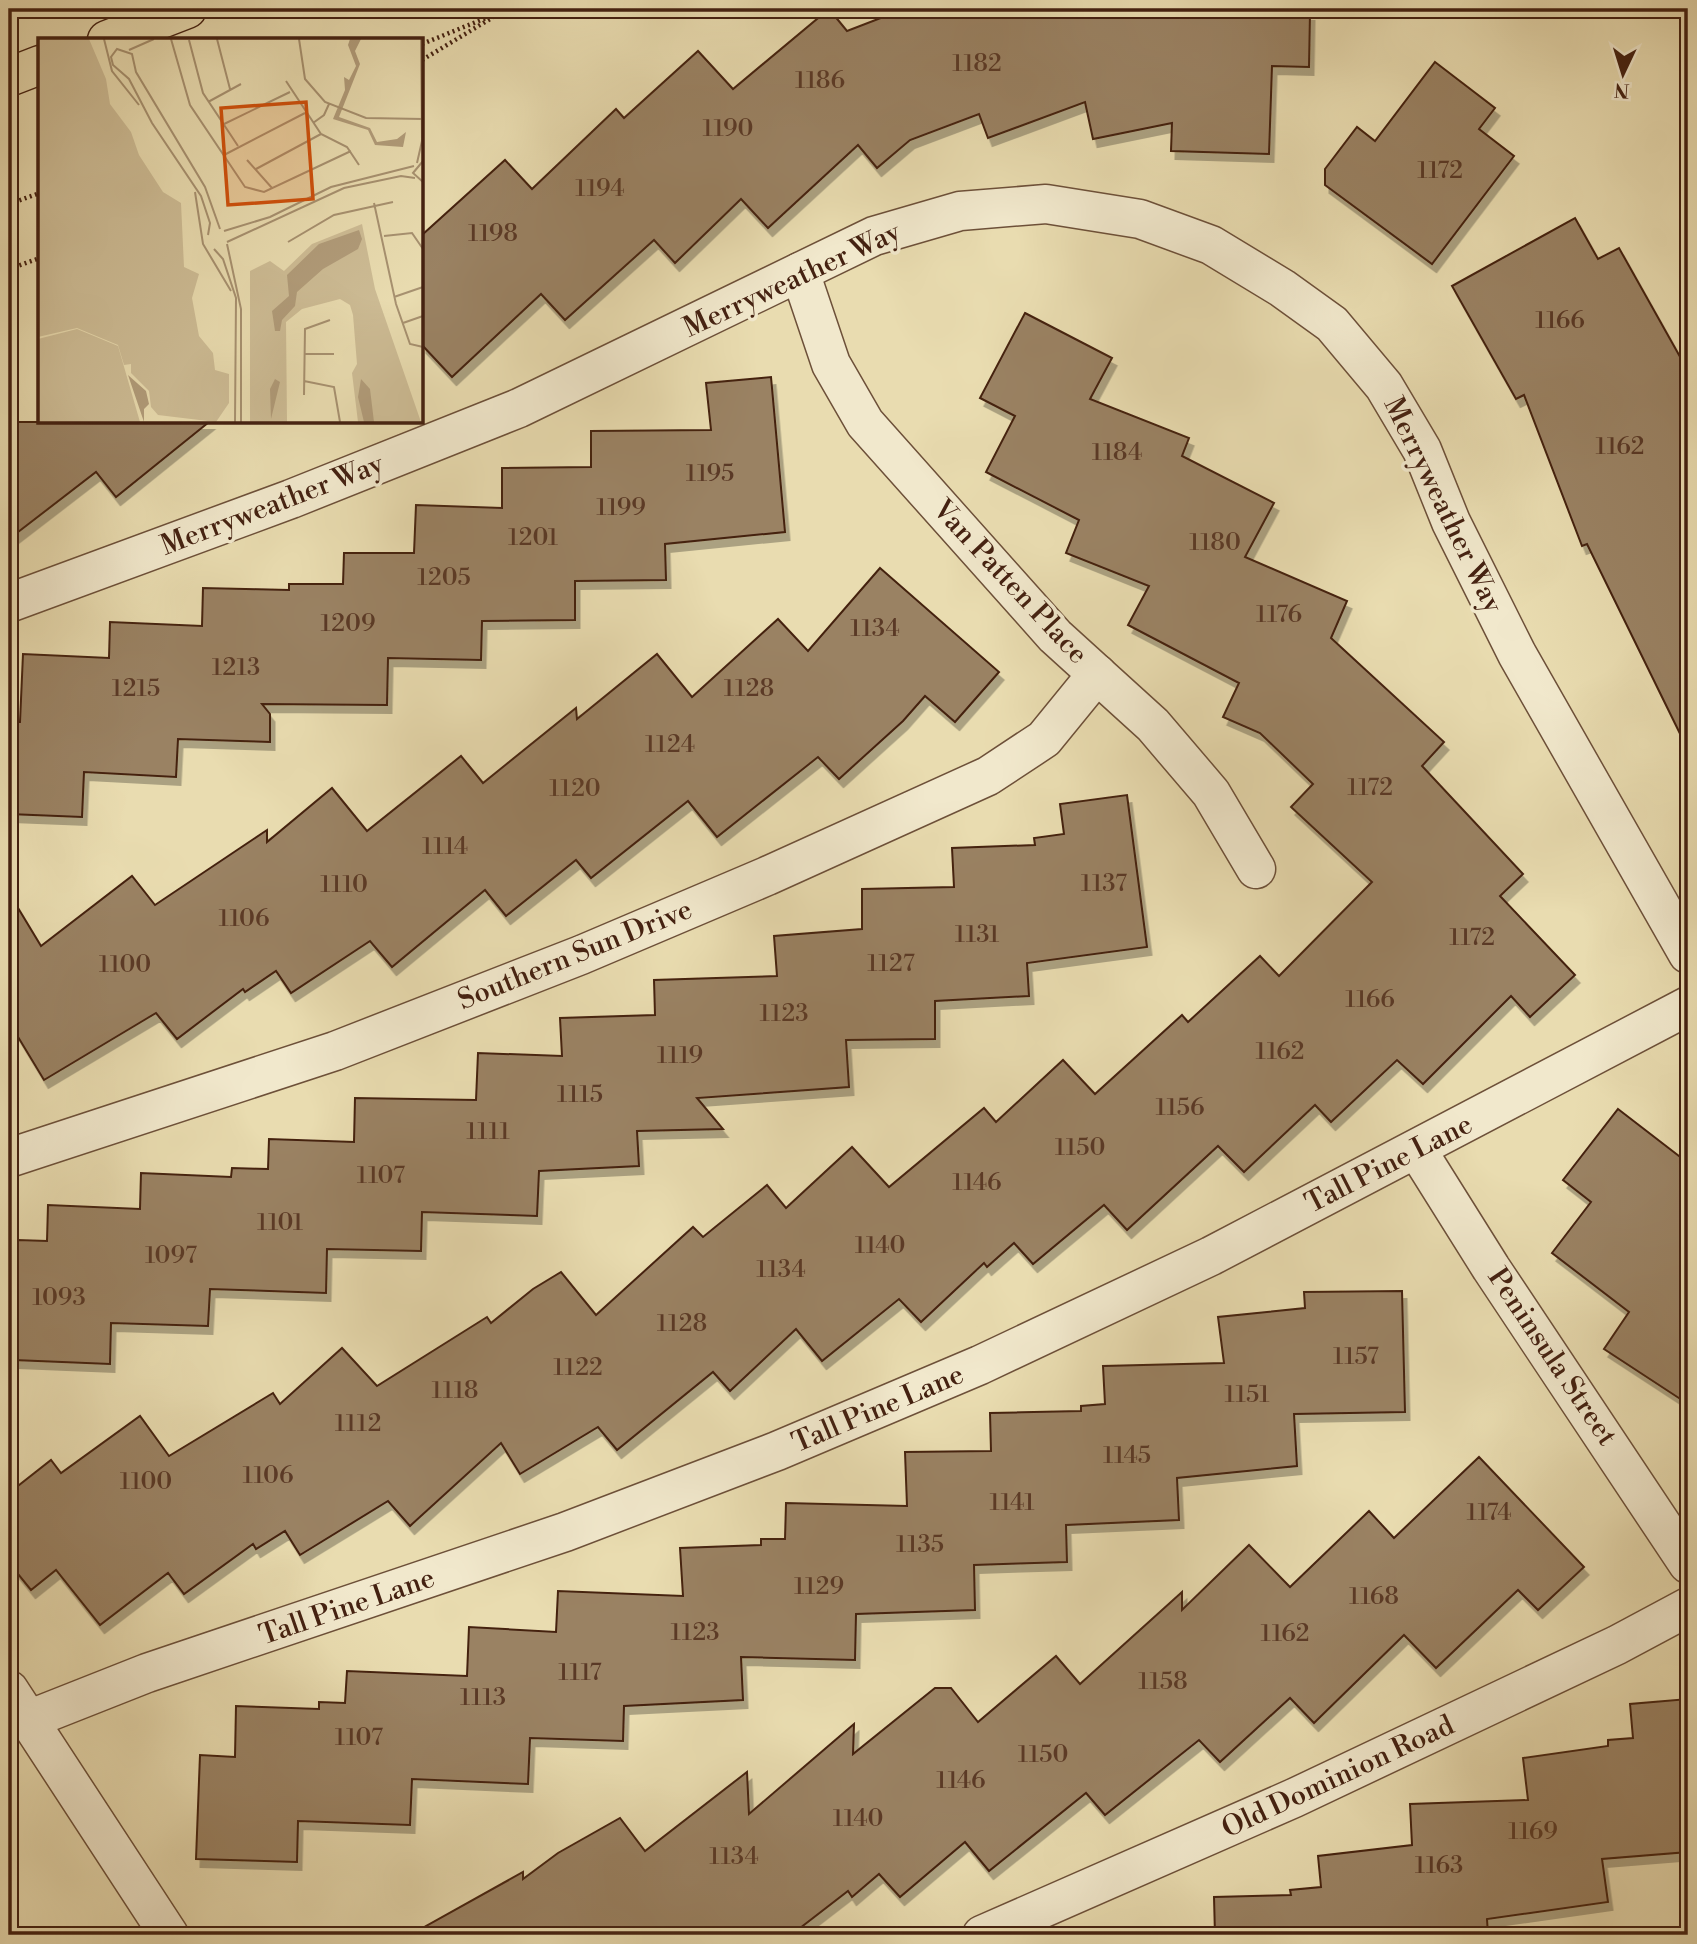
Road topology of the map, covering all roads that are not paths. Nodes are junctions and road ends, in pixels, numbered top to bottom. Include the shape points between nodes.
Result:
1 (187, 9) edge
2 (112, 38) edge
3 (38, 66) edge
4 (9, 77) edge
5 (800, 272) junction
6 (9, 603) edge
7 (1097, 674) junction
8 (1256, 869) dead end
9 (1688, 954) edge
10 (1688, 1006) edge
11 (1417, 1150) junction
12 (9, 1158) edge
13 (1688, 1564) edge
14 (1688, 1607) edge
15 (18, 1705) edge
16 (169, 1935) edge
17 (982, 1935) edge

1 - 2 main road
3 - 4 main road
5 - 6 street, Merryweather Way via 519,408 265,509
5 - 7 street, Van Patten Place via 831,363 865,423 1055,636
5 - 9 street, Merryweather Way via 874,236 960,211 1046,204 1140,219 1211,245 1332,324 1384,386 1422,450 1451,522 1517,654
7 - 8 street, Van Patten Place via 1153,725 1211,793
7 - 12 street, Southern Sun Drive via 1044,739 988,776 767,876 581,956 335,1051
10 - 11 street, Tall Pine Lane
11 - 13 street, Peninsula Street
11 - 15 street, Tall Pine Lane via 1211,1256 980,1365 776,1451 565,1532 147,1673
14 - 17 street, Old Dominion Road via 1294,1798
15 - 16 street

